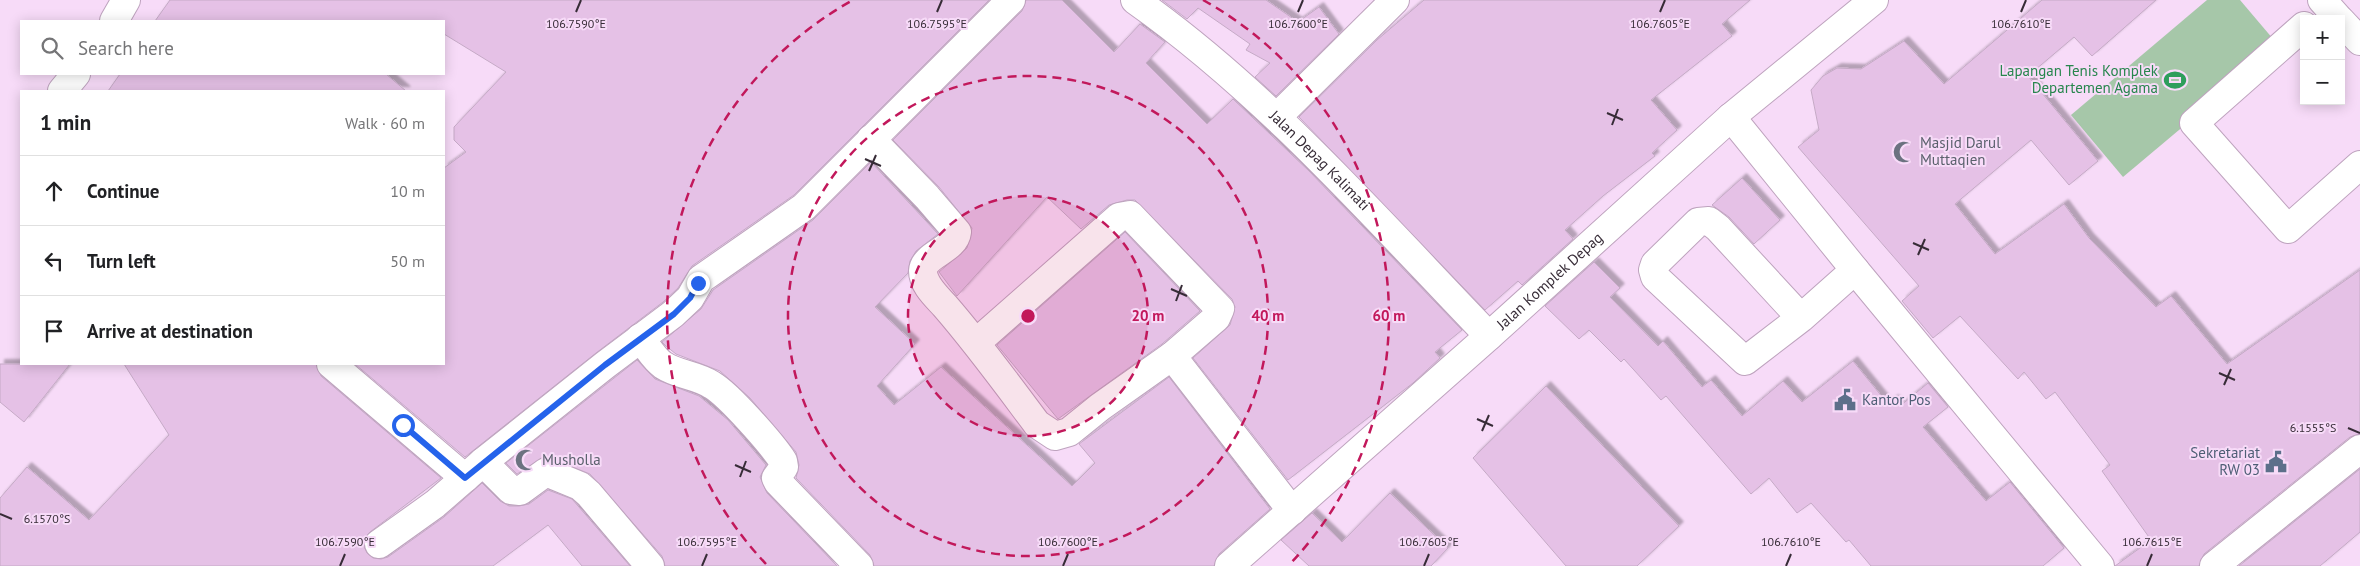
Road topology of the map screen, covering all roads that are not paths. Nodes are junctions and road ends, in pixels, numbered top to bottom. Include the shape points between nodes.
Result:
1 (126, 0) edge
2 (1011, 0) edge
3 (1135, 0) edge
4 (1395, 0) edge
5 (1874, 0) edge
6 (2328, 13) edge
7 (115, 20) edge
8 (2300, 30) edge
9 (2360, 41) edge
10 (75, 75) edge
11 (63, 90) edge
12 (1278, 117) junction
13 (1731, 117) junction
14 (871, 139) junction
15 (2360, 165) edge
16 (1855, 270) junction
17 (1800, 318) junction
18 (1489, 336) junction
19 (640, 338) junction
20 (976, 342) junction
21 (1172, 356) junction
22 (332, 365) edge
23 (2360, 449) edge
24 (474, 470) junction
25 (1292, 511) junction
26 (378, 544) dead end
27 (650, 566) edge
28 (859, 566) edge
29 (1229, 566) edge
30 (2100, 566) edge
31 (2214, 566) edge

1 - 7 street
2 - 14 street
3 - 12 street, Jalan Depag Kalimati
4 - 12 street
5 - 13 street, Jalan Komplek Depag
6 - 9 street
8 - 15 street via 2194,123 2288,229
10 - 11 street
12 - 18 street, Jalan Depag Kalimati
13 - 16 street
13 - 18 street, Jalan Komplek Depag
14 - 19 street via 804,207 700,279 690,298 679,309
14 - 20 street via 955,228 956,237 929,261 923,269 924,277 929,288
16 - 17 street
16 - 30 street
17 - 17 street via 1745,361 1655,277 1655,264 1698,222 1709,221
18 - 25 street, Jalan Komplek Depag
19 - 24 street
19 - 28 street via 661,364 710,383 737,408 783,461 784,467 776,478 778,482
20 - 21 street via 1036,424 1055,436 1069,432
20 - 21 street via 1119,218 1130,215 1220,309 1216,318
21 - 25 street
22 - 24 street
23 - 31 street
24 - 26 street via 435,504
24 - 27 street via 516,492 546,472 580,486
25 - 29 street, Jalan Komplek Depag

